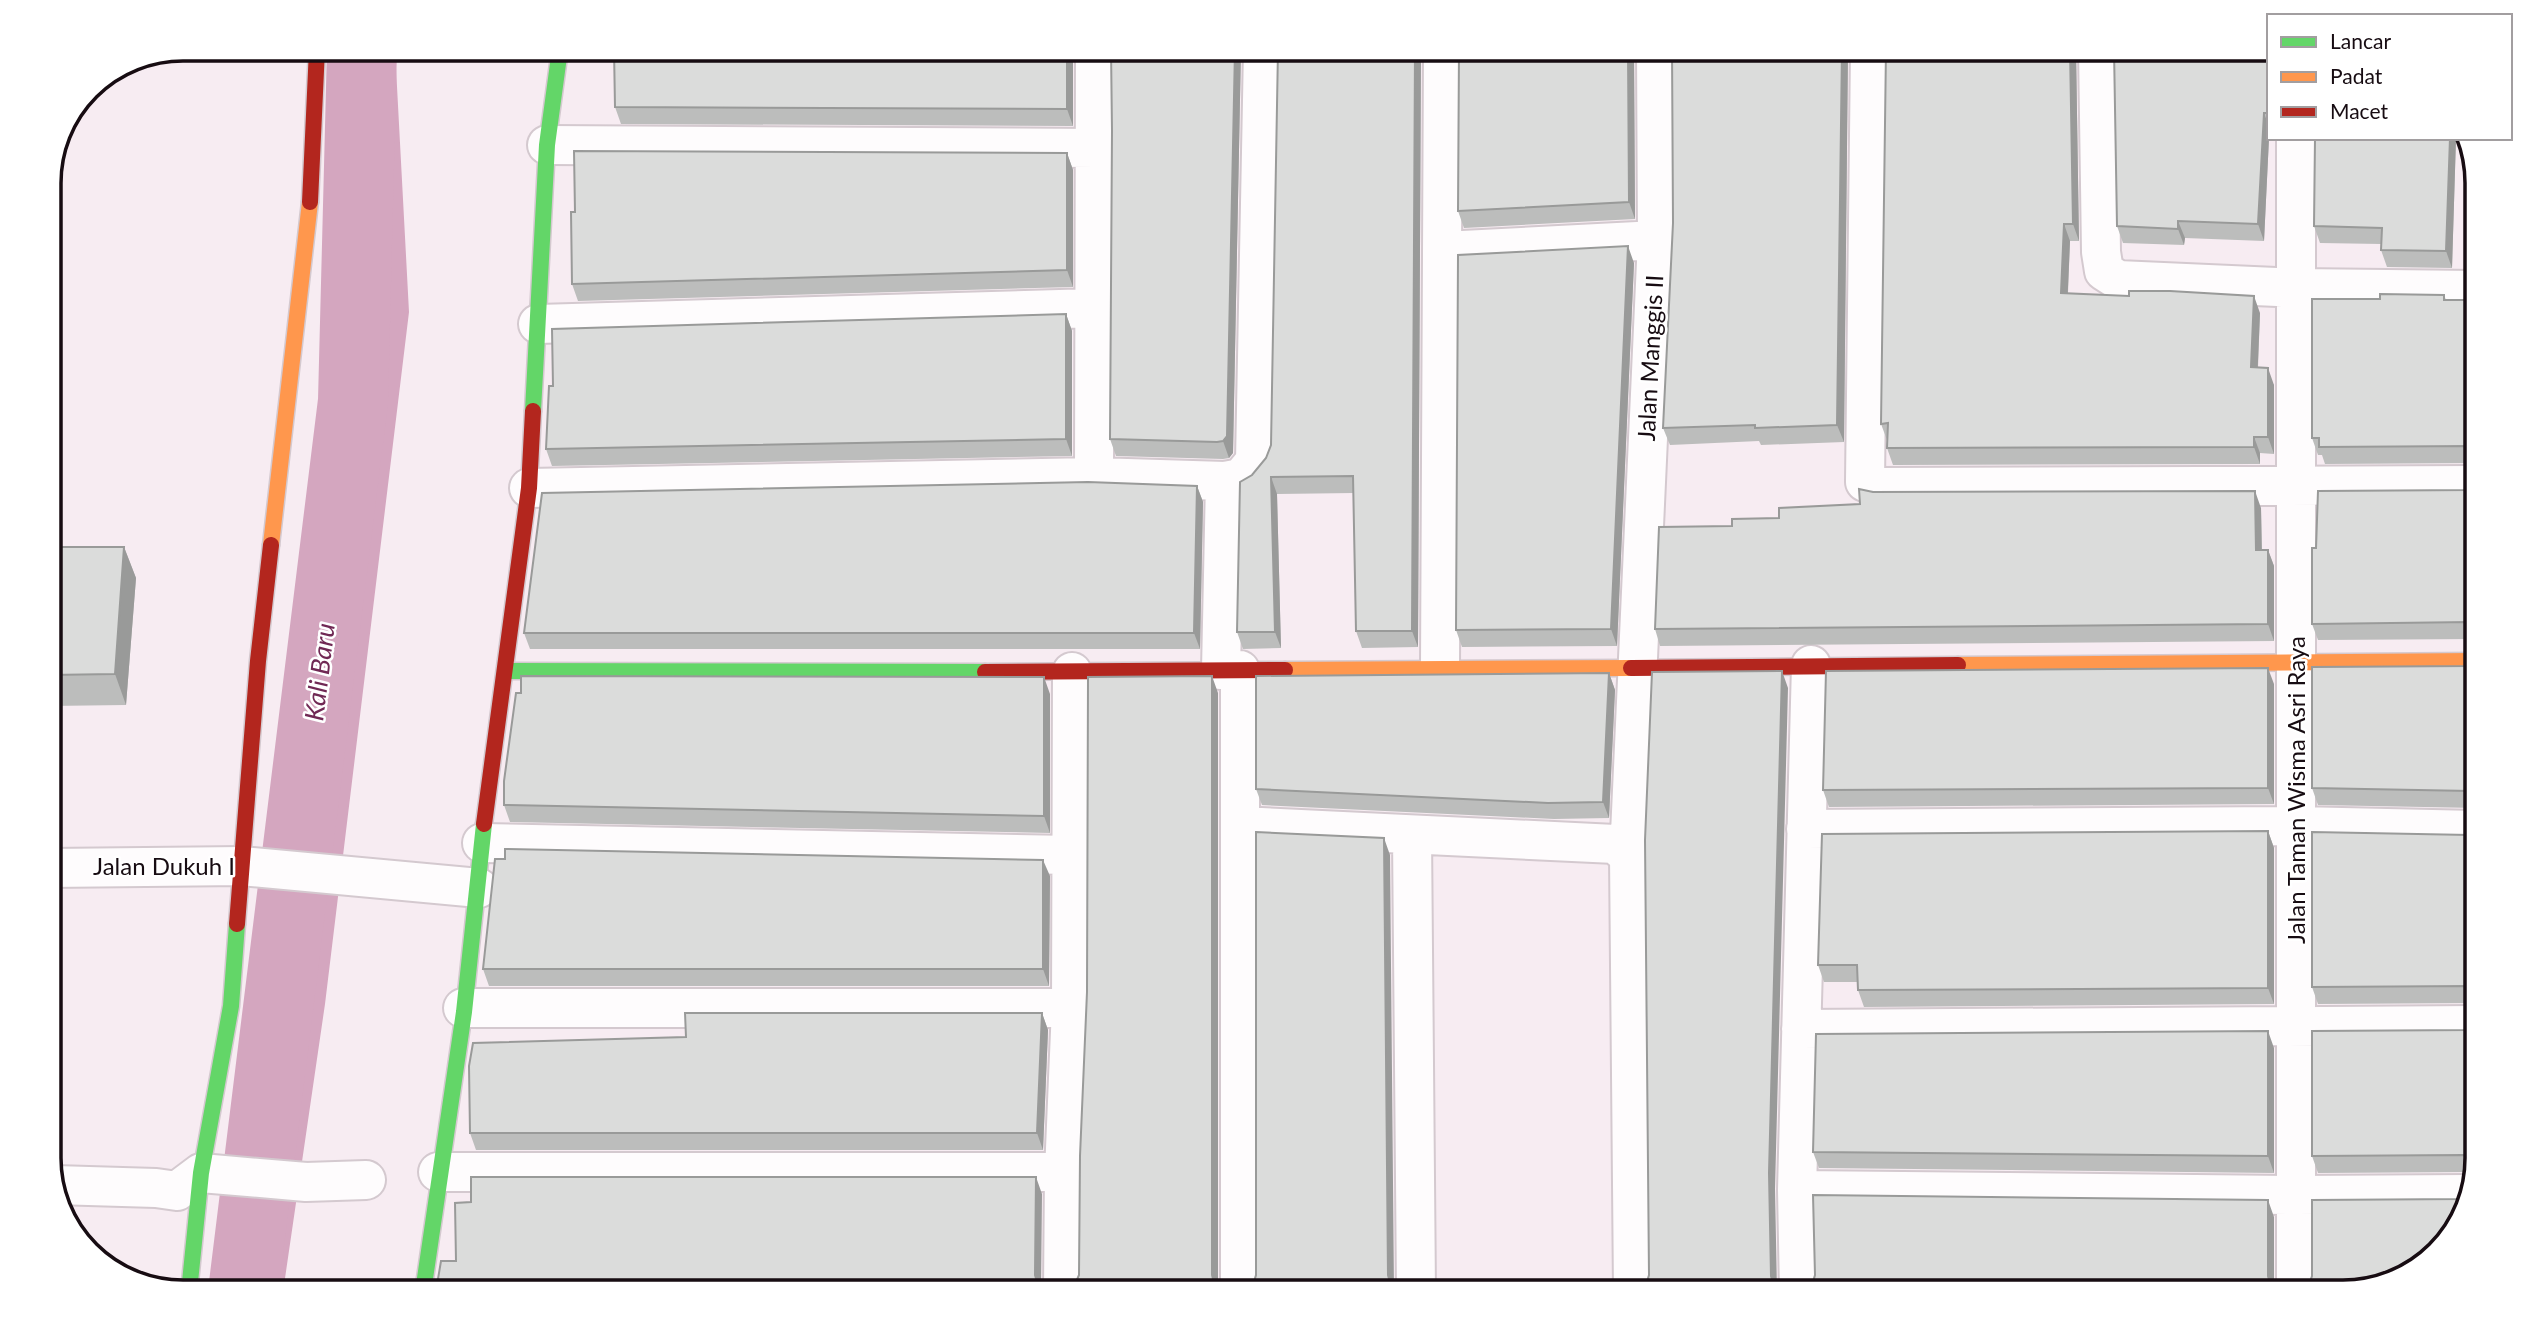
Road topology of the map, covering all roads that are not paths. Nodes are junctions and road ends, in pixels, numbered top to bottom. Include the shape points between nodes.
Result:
1 (316, 61) edge
2 (558, 61) edge
3 (1096, 61) edge
4 (1264, 61) edge
5 (1443, 61) edge
6 (1656, 61) edge
7 (1870, 61) edge
8 (2098, 61) edge
9 (2297, 140) edge
10 (547, 145) junction
11 (1096, 148) junction
12 (1657, 240) junction
13 (1443, 251) junction
14 (2297, 288) junction
15 (2464, 289) edge
16 (1095, 308) junction
17 (538, 324) junction
18 (1094, 477) junction
19 (1224, 481) junction
20 (2297, 485) junction
21 (2464, 485) edge
22 (529, 488) junction
23 (2297, 661) junction
24 (2464, 662) edge
25 (1811, 665) junction
26 (1637, 667) junction
27 (1440, 668) junction
28 (1230, 670) junction
29 (505, 671) junction
30 (1072, 672) junction
31 (2297, 825) junction
32 (1240, 826) junction
33 (1806, 829) junction
34 (2465, 830) edge
35 (1412, 835) junction
36 (482, 843) junction
37 (1070, 855) junction
38 (1629, 856) junction
39 (62, 868) edge
40 (261, 869) junction
41 (479, 888) junction
42 (1071, 1007) junction
43 (463, 1008) junction
44 (2465, 1025) edge
45 (2297, 1026) junction
46 (1801, 1029) junction
47 (439, 1172) junction
48 (1064, 1172) junction
49 (201, 1173) junction
50 (366, 1180) dead end
51 (65, 1185) edge
52 (1797, 1190) junction
53 (2459, 1194) edge
54 (2296, 1195) junction
55 (190, 1280) edge
56 (425, 1280) edge
57 (1063, 1280) edge
58 (1240, 1280) edge
59 (1416, 1280) edge
60 (1633, 1280) edge
61 (1799, 1280) edge
62 (2296, 1280) edge

1 - 40 street via 309,223 258,661
2 - 10 street
3 - 11 street
4 - 19 street via 1255,461 1241,478
5 - 13 street
6 - 12 street, Jalan Manggis II
7 - 20 street via 1865,482 1879,486
8 - 14 street via 2104,271 2118,280
9 - 14 street, Jalan Taman Wisma Asri Raya
10 - 11 street
10 - 17 street
11 - 16 street
12 - 13 street
12 - 26 street, Jalan Manggis II
13 - 27 street
14 - 15 street
14 - 20 street, Jalan Taman Wisma Asri Raya
16 - 17 street
16 - 18 street
17 - 22 street
18 - 19 street
18 - 22 street
19 - 28 street
20 - 21 street
20 - 23 street, Jalan Taman Wisma Asri Raya
22 - 29 street
23 - 24 street
23 - 25 street
23 - 31 street, Jalan Taman Wisma Asri Raya
25 - 26 street
25 - 33 street
26 - 27 street
26 - 38 street, Jalan Manggis II
27 - 28 street
28 - 30 street
28 - 32 street
29 - 30 street
29 - 36 street
30 - 37 street
31 - 33 street
31 - 34 street
31 - 45 street, Jalan Taman Wisma Asri Raya
32 - 35 street
32 - 58 street
33 - 46 street
35 - 38 street via 1615,844
35 - 59 street
36 - 37 street
36 - 41 street
37 - 42 street
38 - 60 street, Jalan Manggis II
39 - 40 street, Jalan Dukuh I
40 - 41 street, Jalan Dukuh I
40 - 49 street
41 - 43 street
42 - 43 street
42 - 48 street
43 - 47 street
44 - 45 street
45 - 46 street
45 - 54 street, Jalan Taman Wisma Asri Raya
46 - 52 street
47 - 48 street
47 - 56 street
48 - 57 street
49 - 50 street via 306,1182
49 - 51 street via 177,1191
49 - 55 street
52 - 54 street
52 - 61 street
53 - 54 street
54 - 62 street, Jalan Taman Wisma Asri Raya

